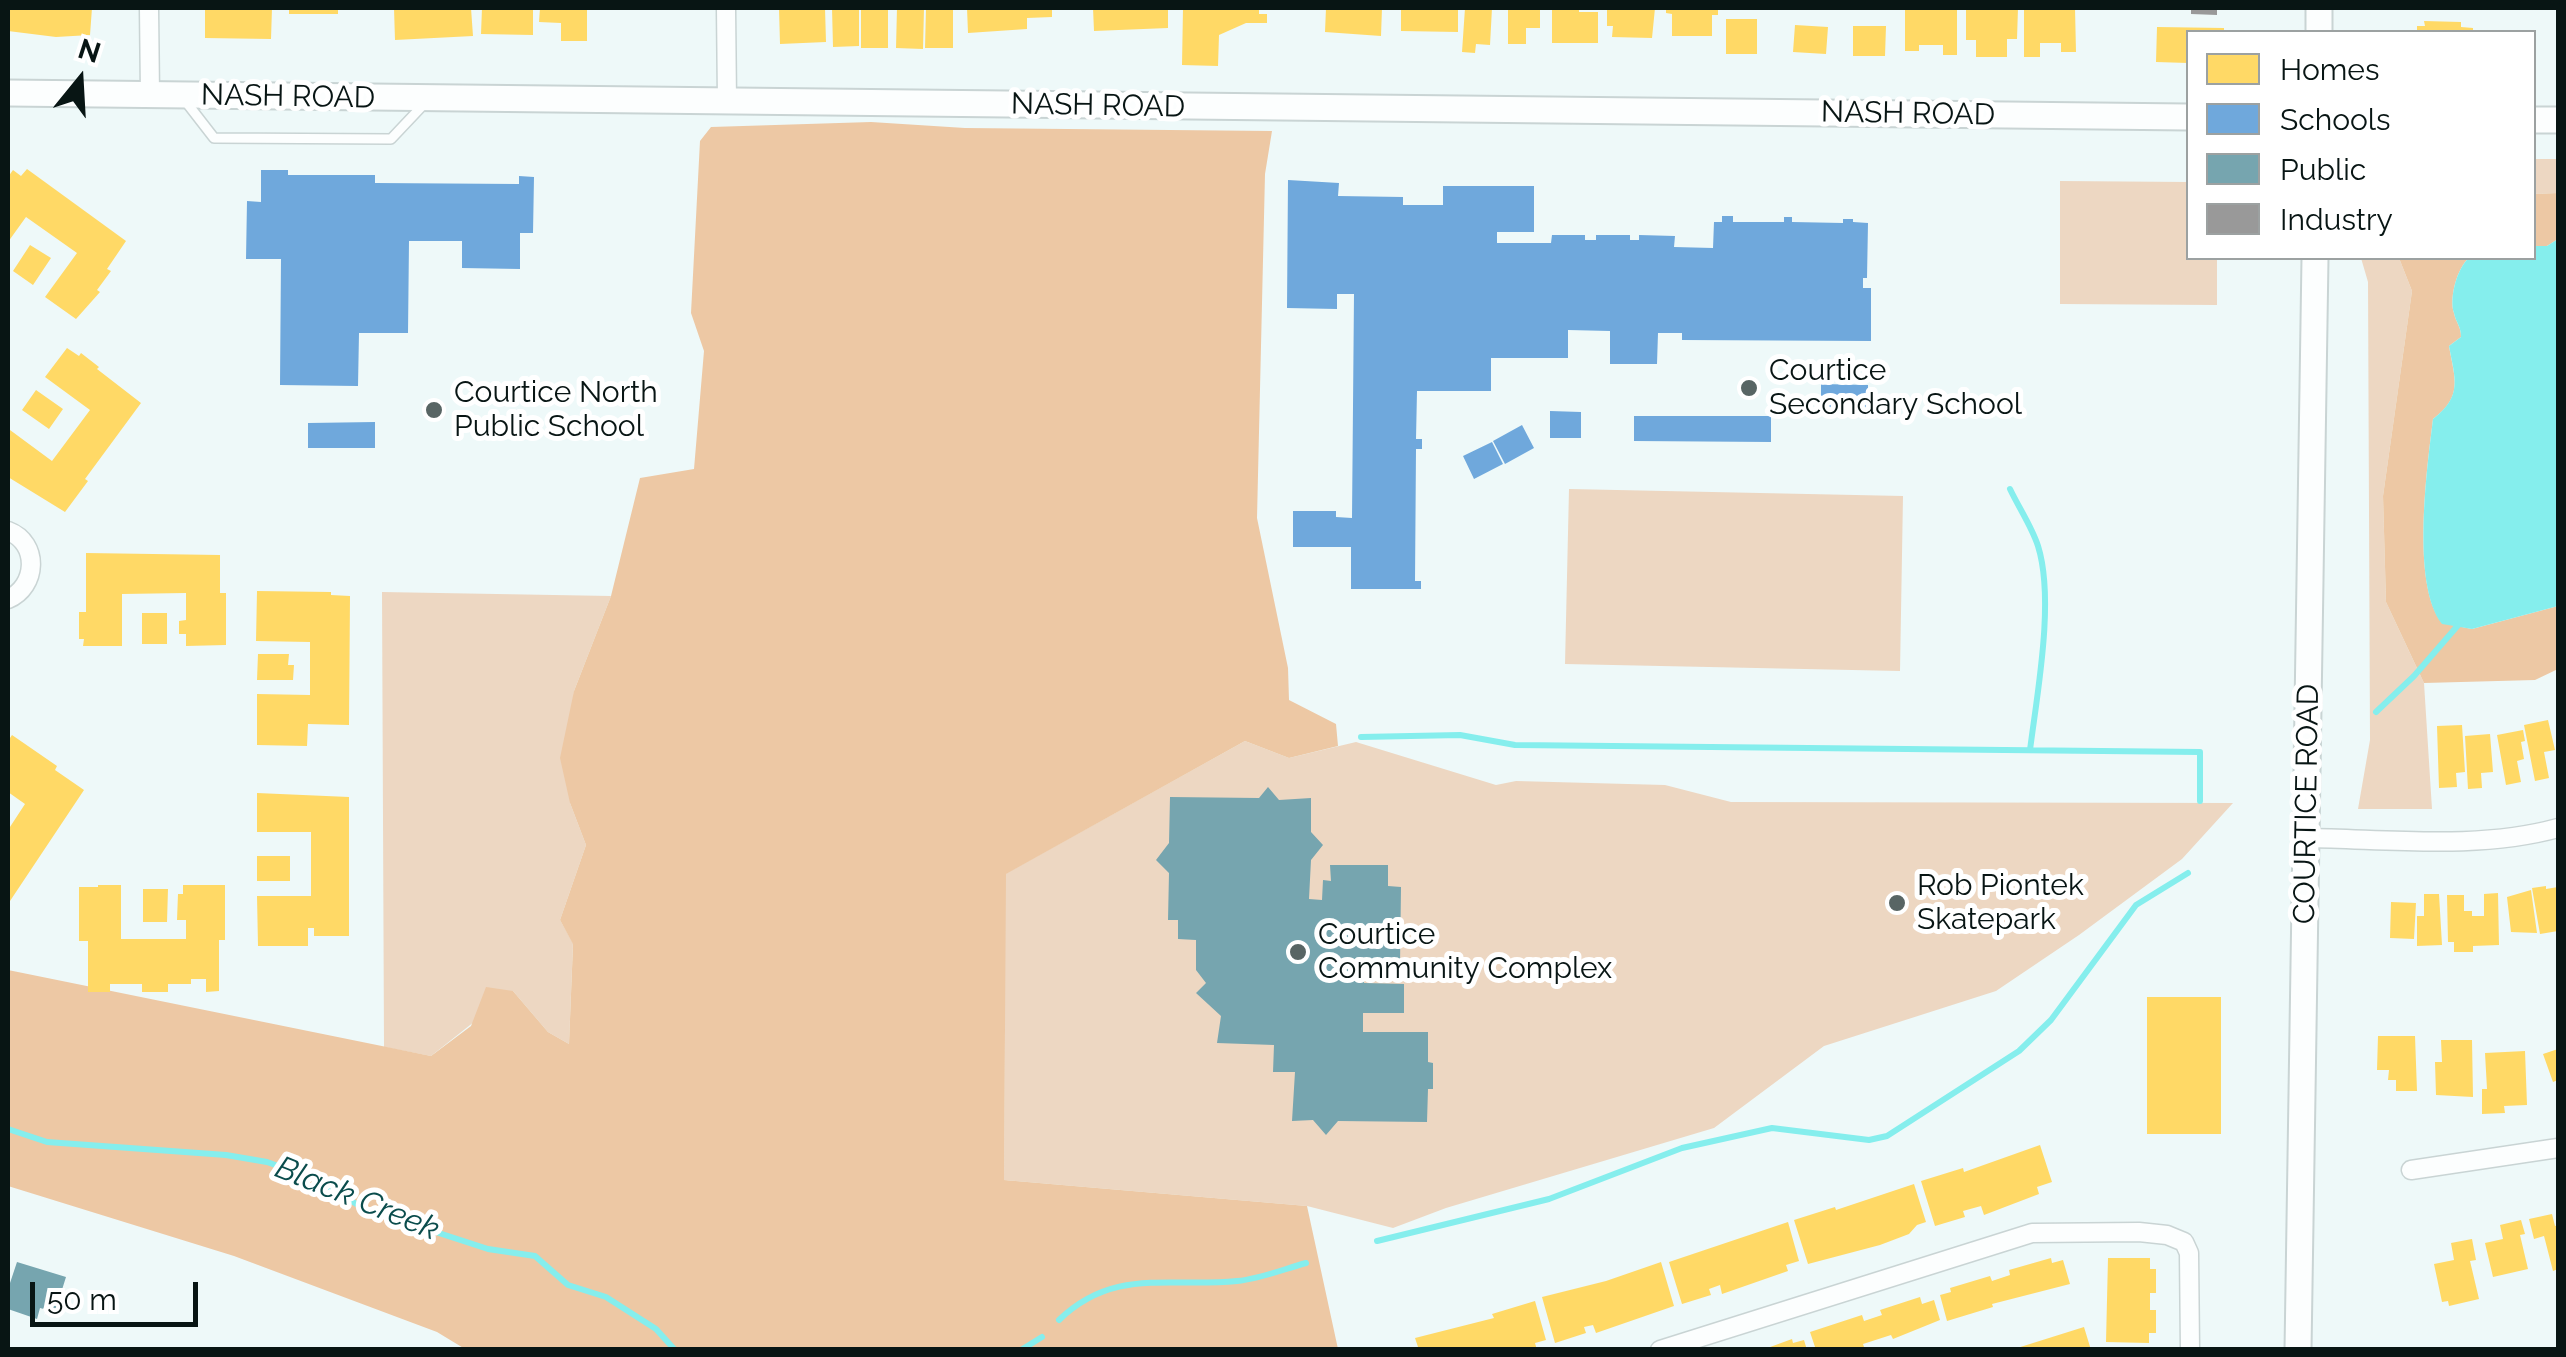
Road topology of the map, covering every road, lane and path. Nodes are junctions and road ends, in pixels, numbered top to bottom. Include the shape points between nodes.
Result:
1 (149, 8) edge
2 (726, 8) edge
3 (8, 93) edge
4 (150, 95) junction
5 (182, 96) junction
6 (429, 99) junction
7 (727, 101) junction
8 (2186, 118) edge
9 (2315, 260) edge
10 (8, 531) edge
11 (8, 599) edge
12 (2558, 828) edge
13 (2306, 838) junction
14 (2558, 1148) edge
15 (2411, 1170) dead end
16 (1660, 1350) edge
17 (2190, 1350) edge
18 (2298, 1350) edge

1 - 4 street
2 - 7 street
3 - 4 street, NASH ROAD
4 - 5 street, NASH ROAD
5 - 6 street, NASH ROAD
5 - 6 lane via 214,138 392,139
6 - 7 street, NASH ROAD
7 - 8 street, NASH ROAD
9 - 13 street, COURTICE ROAD
10 - 11 street via 28,548 32,566 27,584
12 - 13 street via 2469,840
13 - 18 street, COURTICE ROAD
14 - 15 street
16 - 17 street via 2032,1233 2139,1232 2184,1242 2189,1253

